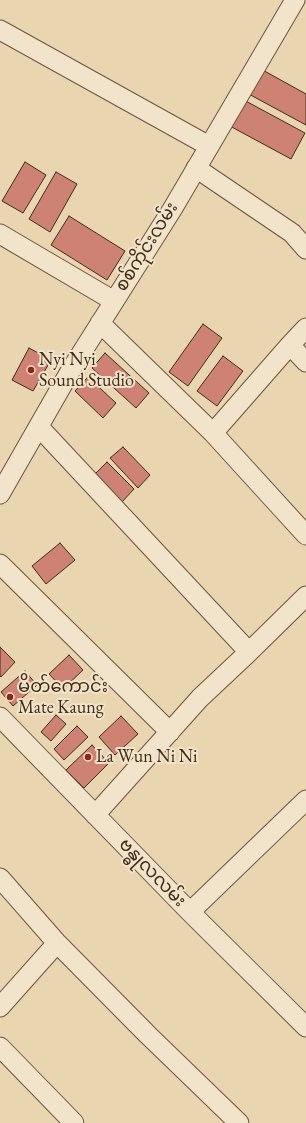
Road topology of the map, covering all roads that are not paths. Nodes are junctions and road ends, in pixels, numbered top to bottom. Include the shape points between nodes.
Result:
1 (295, 0) edge
2 (0, 30) edge
3 (209, 146) junction
4 (196, 168) junction
5 (0, 234) edge
6 (306, 249) edge
7 (114, 301) junction
8 (100, 323) junction
9 (306, 328) edge
10 (290, 345) junction
11 (306, 362) edge
12 (38, 427) junction
13 (213, 432) junction
14 (1, 488) edge
15 (306, 535) edge
16 (0, 564) edge
17 (306, 596) edge
18 (249, 652) junction
19 (0, 717) edge
20 (170, 732) junction
21 (306, 800) edge
22 (95, 815) junction
23 (0, 878) edge
24 (190, 912) junction
25 (57, 943) junction
26 (0, 1007) edge
27 (303, 1017) edge
28 (0, 1047) edge
29 (74, 1123) edge
30 (239, 1123) edge

1 - 3 street, စစ်ကိုင်းလမ်း
2 - 3 street
3 - 4 street, စစ်ကိုင်းလမ်း
4 - 6 street via 292,233
4 - 7 street, စစ်ကိုင်းလမ်း
5 - 7 street
7 - 8 street, စစ်ကိုင်းလမ်း
8 - 12 street, စစ်ကိုင်းလမ်း
8 - 13 street
9 - 10 street
10 - 11 street
10 - 13 street
12 - 14 street, စစ်ကိုင်းလမ်း
12 - 18 street
13 - 15 street
16 - 20 street
17 - 18 street
18 - 20 street via 200,698
19 - 22 street, ဗန္ဓုလလမ်း
20 - 22 street
21 - 24 street
22 - 24 street, ဗန္ဓုလလမ်း
23 - 25 street
24 - 27 street, ဗန္ဓုလလမ်း
25 - 26 street
25 - 30 street
28 - 29 street

